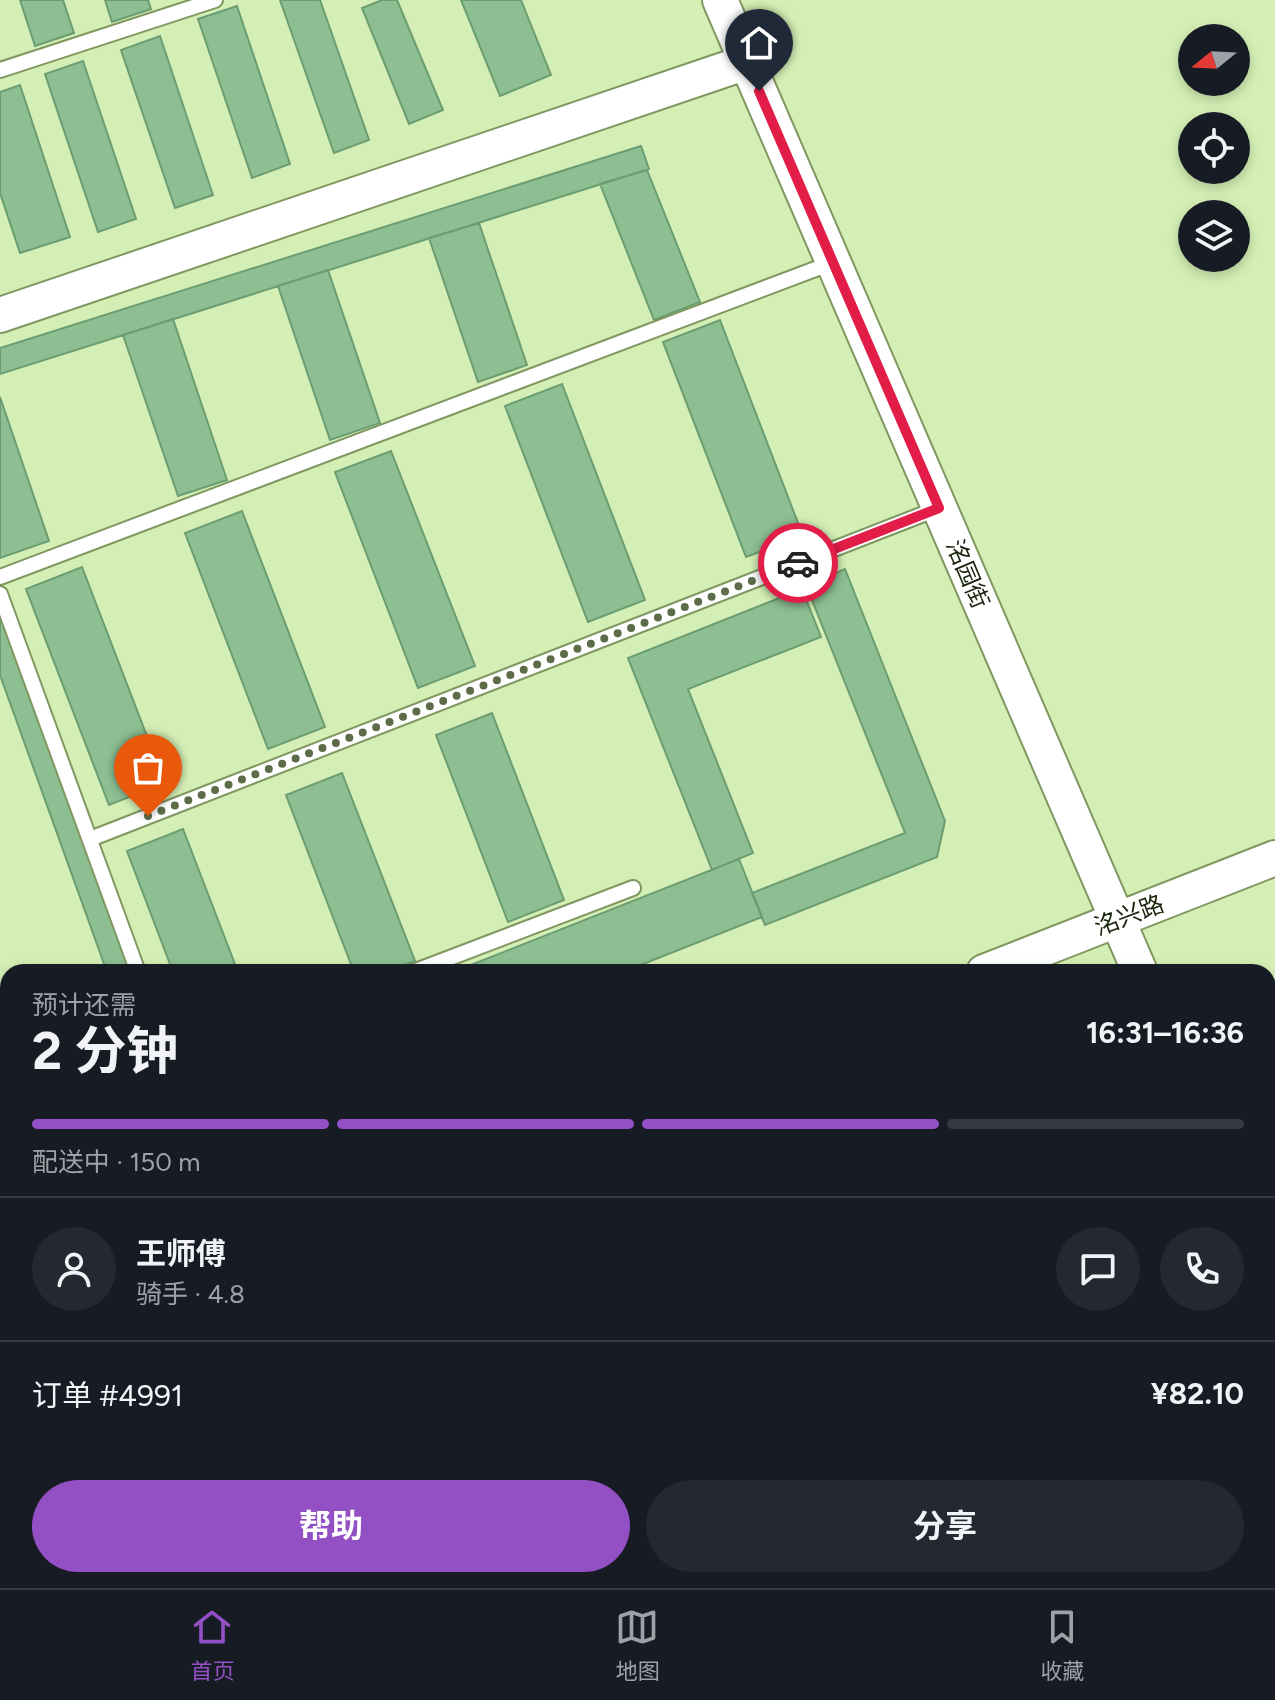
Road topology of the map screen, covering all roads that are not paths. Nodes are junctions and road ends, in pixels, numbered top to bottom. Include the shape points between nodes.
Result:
1 (215, 0) edge
2 (720, 0) edge
3 (747, 62) junction
4 (0, 70) edge
5 (834, 262) junction
6 (0, 315) edge
7 (939, 508) junction
8 (0, 577) edge
9 (0, 594) edge
10 (90, 839) junction
11 (1275, 858) edge
12 (1275, 883) edge
13 (633, 888) dead end
14 (1128, 944) edge
15 (135, 964) edge
16 (434, 964) edge
17 (1025, 964) edge
18 (1071, 964) edge

1 - 4 lane
2 - 3 street, 洺园街
3 - 5 street, 洺园街
3 - 6 street
5 - 7 street, 洺园街
5 - 8 lane
7 - 10 lane
7 - 14 street, 洺园街
9 - 10 lane
10 - 15 lane
11 - 14 street, 洺兴路
12 - 14 street, 洺兴路
13 - 16 lane
14 - 17 street, 洺兴路
14 - 18 street, 洺兴路

